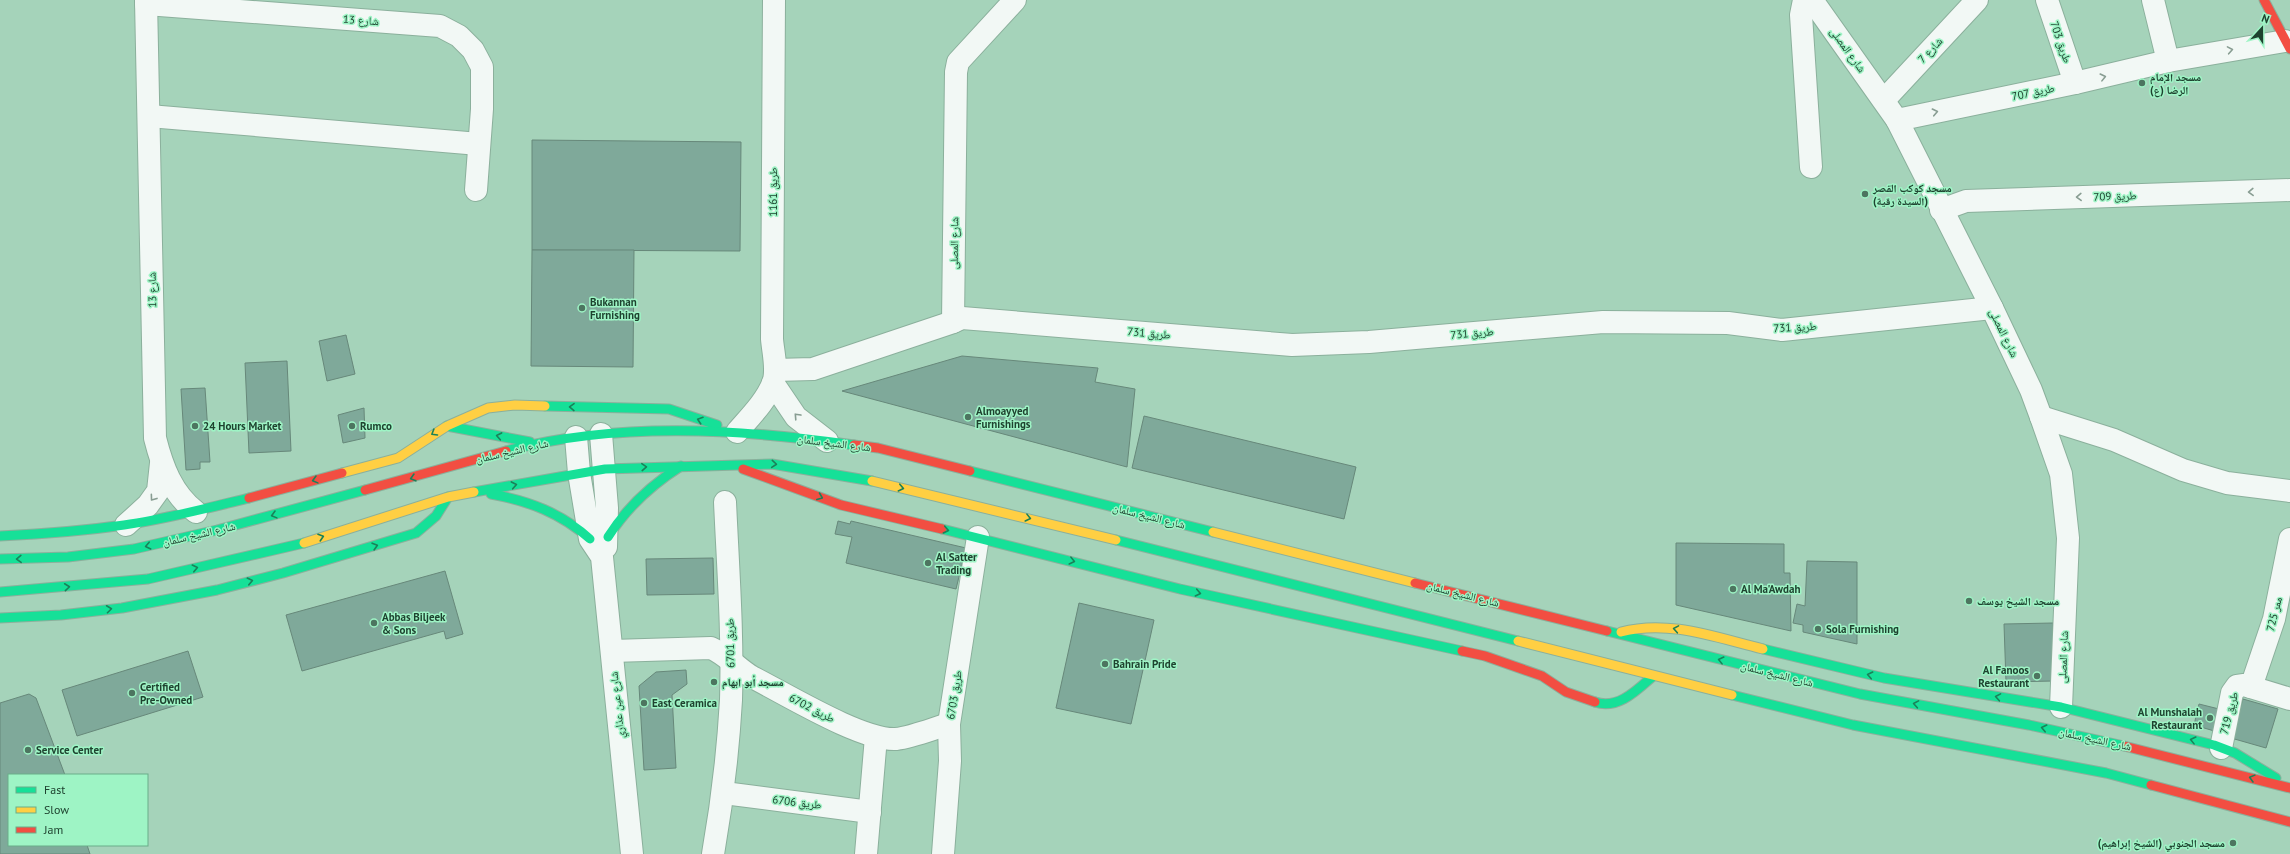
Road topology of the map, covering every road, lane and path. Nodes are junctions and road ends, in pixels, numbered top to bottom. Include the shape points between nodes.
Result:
1 (774, 0) edge
2 (1014, 0) edge
3 (1804, 0) edge
4 (1812, 0) edge
5 (1977, 0) edge
6 (2047, 0) edge
7 (2153, 0) edge
8 (2264, 0) edge
9 (146, 2) edge
10 (2288, 45) edge
11 (2168, 61) junction
12 (2076, 84) junction
13 (1884, 100) junction
14 (149, 116) junction
15 (1897, 120) junction
16 (479, 144) junction
17 (1811, 167) dead end
18 (476, 190) dead end
19 (2290, 190) edge
20 (1941, 210) junction
21 (1992, 308) junction
22 (953, 322) junction
23 (774, 376) junction
24 (2041, 417) junction
25 (447, 426) junction
26 (738, 432) junction
27 (601, 434) junction
28 (576, 438) junction
29 (827, 441) junction
30 (537, 443) junction
31 (162, 463) junction
32 (731, 464) junction
33 (681, 465) junction
34 (605, 469) junction
35 (579, 473) junction
36 (2290, 491) edge
37 (480, 492) junction
38 (448, 497) junction
39 (725, 502) dead end
40 (196, 512) junction
41 (126, 525) junction
42 (0, 536) edge
43 (978, 537) junction
44 (2290, 539) edge
45 (600, 544) junction
46 (278, 550) junction
47 (0, 559) edge
48 (283, 573) junction
49 (0, 592) edge
50 (0, 618) edge
51 (1617, 633) junction
52 (612, 652) junction
53 (731, 661) junction
54 (1653, 676) junction
55 (2251, 687) junction
56 (2290, 699) edge
57 (2062, 707) junction
58 (949, 724) junction
59 (876, 737) junction
60 (2221, 748) junction
61 (2290, 788) edge
62 (724, 793) junction
63 (870, 812) junction
64 (2290, 822) edge
65 (632, 854) edge
66 (713, 854) edge
67 (866, 854) edge
68 (943, 854) edge

1 - 23 street, طريق 1161
2 - 22 street, شارع المصلى via 963,56 957,67
3 - 17 street via 1800,15
4 - 13 street, شارع المصلى
5 - 13 street, شارع 7
6 - 12 street, طريق 703
7 - 11 street
8 - 10 main road
9 - 14 street, شارع 13
9 - 16 street, شارع 13 via 440,26 460,36 473,50 482,67
11 -> 10 street, طريق 707
12 -> 11 street, طريق 707
15 -> 12 street, طريق 707
13 - 15 street, شارع المصلى
14 - 16 street
14 - 31 street, شارع 13 via 155,438
15 - 20 street, شارع المصلى
16 - 18 street, شارع 13
19 -> 20 street, طريق 709 via 1966,201
20 - 21 street, شارع المصلى
21 - 22 street, طريق 731 via 1782,330 1728,323 1603,322 1369,342 1292,345 962,318
21 - 24 street, شارع المصلى
22 - 23 street via 813,370
23 - 26 street via 759,406
29 -> 23 street, طريق 1161 via 796,417
24 - 36 street via 2114,440 2183,470 2227,483
24 - 57 street, شارع المصلى via 2061,474 2068,538
26 -> 25 main road via 669,409 515,405 488,408
30 -> 25 main road
25 -> 40 main road via 398,458
26 - 27 main road, شارع الشيخ سلمان
26 - 29 main road, شارع الشيخ سلمان
27 - 28 main road, شارع الشيخ سلمان
27 - 34 street, شارع عين عذاري
28 - 30 main road, شارع الشيخ سلمان
28 - 35 street, شارع عين عذاري
29 - 51 main road, شارع الشيخ سلمان via 878,448
30 -> 47 main road, شارع الشيخ سلمان via 217,530 134,549 68,557
31 - 40 street via 184,504
31 -> 41 street via 158,491 148,505
32 - 33 main road
32 -> 43 main road via 841,505
32 -> 54 main road via 772,464 824,472 984,506
34 -> 33 main road
33 - 45 main road via 653,484 629,507
34 - 35 main road
34 - 45 street, شارع عين عذاري
37 -> 35 main road
35 - 45 street, شارع عين عذاري
37 - 38 main road
37 - 45 main road via 519,499 550,510
46 -> 38 main road
48 -> 38 main road via 416,533 436,516
39 - 53 street, طريق 6701
40 - 41 main road
41 - 42 main road via 70,532
43 -> 54 main road via 1180,589 1485,656 1542,676 1566,692 1598,703 1617,702 1631,696
43 - 58 street, طريق 6703
44 - 55 street, ممر 725 via 2274,619
45 - 52 street, شارع عين عذاري
46 - 48 street
49 -> 46 main road via 148,579
50 -> 48 main road via 122,608 217,590
57 -> 51 main road via 1884,678 1677,628 1638,627
61 -> 51 main road, شارع الشيخ سلمان via 2107,742 1860,694
52 - 53 street, طريق 6702 via 711,648
52 - 65 street, شارع عين عذاري
53 - 59 street, طريق 6702 via 752,677 852,728
53 - 62 street, طريق 6701
54 - 64 main road via 1853,725 2106,773
55 - 56 street, طريق 719
55 - 60 street, طريق 719 via 2240,685 2234,689
60 -> 57 main road
58 - 59 street, طريق 6702 via 897,738
58 - 68 street, طريق 6703 via 950,761
59 - 63 street
60 - 61 main road via 2252,762
62 - 63 street, طريق 6706
62 - 66 street, طريق 6701
63 - 67 street

